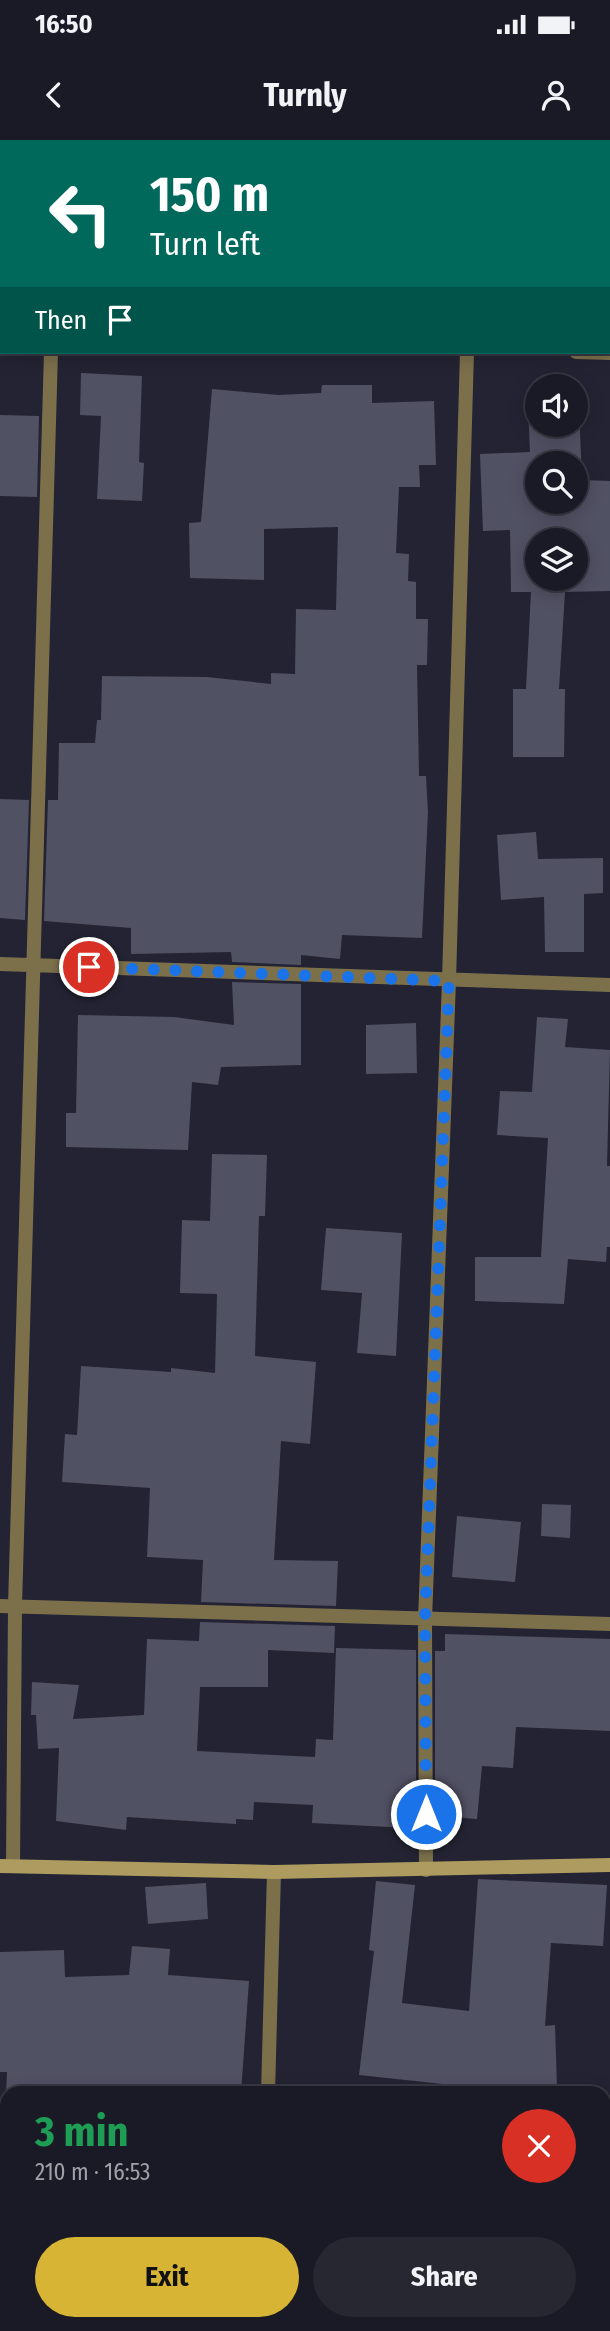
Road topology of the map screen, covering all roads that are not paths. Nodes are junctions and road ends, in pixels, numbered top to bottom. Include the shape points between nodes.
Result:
1 (51, 354) edge
2 (467, 354) edge
3 (0, 964) edge
4 (34, 965) junction
5 (449, 981) junction
6 (610, 985) edge
7 (7, 1606) edge
8 (425, 1620) junction
9 (610, 1624) edge
10 (610, 1865) edge
11 (6, 1866) edge
12 (426, 1870) junction
13 (274, 1872) junction
14 (268, 2086) edge

1 - 4 street
2 - 5 street
3 - 4 street
4 - 5 street
4 - 7 street
5 - 6 street
5 - 8 street
7 - 8 street
7 - 11 street
8 - 9 street
8 - 12 street
10 - 12 main road
11 - 13 main road
12 - 13 main road
13 - 14 street

